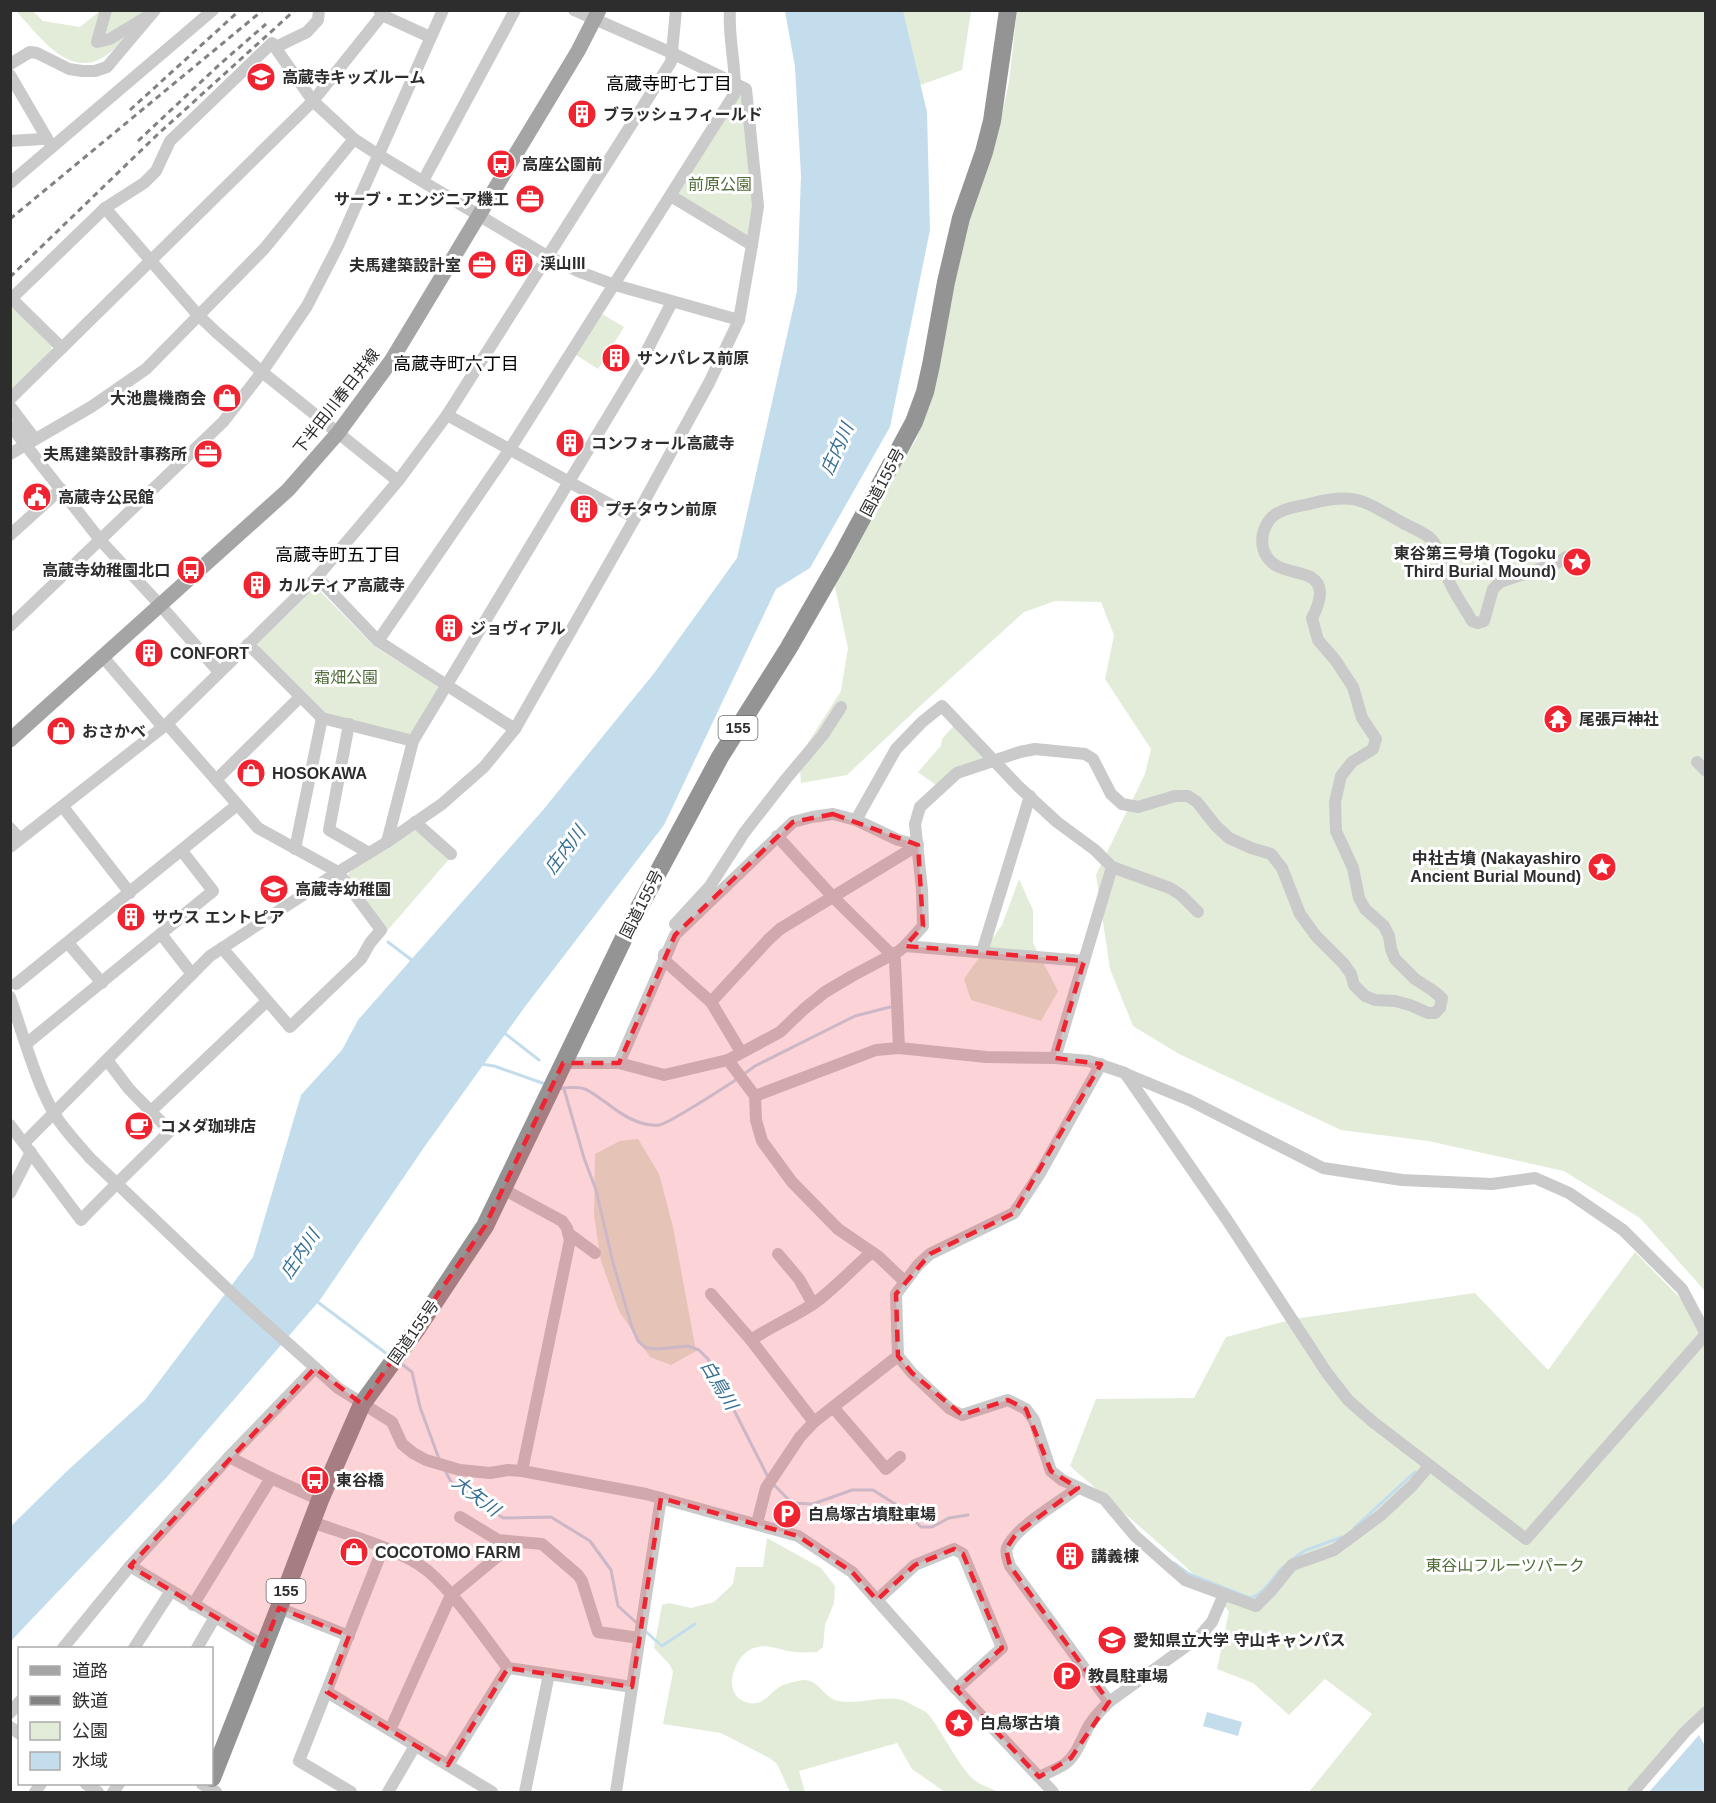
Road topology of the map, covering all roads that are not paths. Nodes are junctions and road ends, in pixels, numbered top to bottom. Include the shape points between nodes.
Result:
1 (106, 10) edge
2 (213, 10) edge
3 (319, 10) edge
4 (443, 10) edge
5 (515, 10) edge
6 (574, 10) edge
7 (676, 10) edge
8 (730, 10) edge
9 (1008, 10) edge
10 (381, 13) edge
11 (153, 14) edge
12 (597, 15) edge
13 (430, 37) junction
14 (276, 47) junction
15 (672, 53) junction
16 (10, 64) edge
17 (10, 75) edge
18 (735, 83) junction
19 (313, 100) junction
20 (354, 139) junction
21 (10, 141) edge
22 (49, 142) junction
23 (377, 154) junction
24 (423, 182) junction
25 (10, 183) edge
26 (671, 196) junction
27 (105, 208) junction
28 (480, 216) junction
29 (752, 245) junction
30 (547, 256) junction
31 (151, 260) junction
32 (615, 285) junction
33 (11, 299) edge
34 (672, 302) junction
35 (198, 315) junction
36 (740, 320) junction
37 (62, 348) junction
38 (262, 372) junction
39 (10, 399) edge
40 (10, 406) edge
41 (447, 415) junction
42 (10, 424) edge
43 (338, 433) junction
44 (20, 445) edge
45 (510, 449) junction
46 (398, 481) junction
47 (569, 482) junction
48 (61, 489) junction
49 (635, 518) junction
50 (10, 535) edge
51 (101, 541) junction
52 (1579, 553) dead end
53 (316, 577) junction
54 (161, 606) junction
55 (10, 626) edge
56 (378, 641) junction
57 (248, 644) junction
58 (103, 657) junction
59 (219, 672) junction
60 (447, 685) junction
61 (300, 697) junction
62 (841, 707) dead end
63 (322, 718) junction
64 (349, 724) junction
65 (165, 725) junction
66 (514, 729) junction
67 (10, 740) edge
68 (412, 741) junction
69 (992, 761) junction
70 (216, 780) junction
71 (1030, 796) junction
72 (237, 805) junction
73 (63, 807) junction
74 (856, 820) junction
75 (415, 822) junction
76 (10, 828) edge
77 (777, 836) junction
78 (387, 842) junction
79 (15, 843) edge
80 (918, 845) junction
81 (295, 849) junction
82 (182, 851) junction
83 (369, 853) junction
84 (451, 854) dead end
85 (1112, 867) junction
86 (338, 872) junction
87 (130, 893) junction
88 (833, 897) junction
89 (1198, 912) dead end
90 (161, 934) junction
91 (68, 943) junction
92 (905, 946) junction
93 (222, 948) junction
94 (982, 952) junction
95 (892, 955) junction
96 (664, 960) junction
97 (1084, 961) junction
98 (192, 974) junction
99 (102, 983) junction
100 (16, 984) dead end
101 (10, 997) edge
102 (267, 1001) junction
103 (711, 1002) junction
104 (26, 1044) junction
105 (899, 1048) junction
106 (741, 1052) junction
107 (1055, 1058) junction
108 (107, 1060) junction
109 (563, 1063) junction
110 (619, 1063) junction
111 (731, 1064) junction
112 (1101, 1064) junction
113 (1125, 1073) junction
114 (755, 1096) junction
115 (151, 1111) junction
116 (54, 1114) junction
117 (10, 1125) edge
118 (28, 1147) junction
119 (117, 1182) junction
120 (503, 1189) junction
121 (10, 1193) edge
122 (568, 1233) junction
123 (872, 1252) junction
124 (595, 1253) dead end
125 (778, 1254) dead end
126 (904, 1281) junction
127 (711, 1294) dead end
128 (813, 1304) junction
129 (1706, 1334) edge
130 (751, 1340) junction
131 (898, 1356) junction
132 (315, 1368) junction
133 (362, 1404) junction
134 (833, 1407) junction
135 (814, 1422) junction
136 (230, 1457) junction
137 (900, 1457) dead end
138 (1429, 1466) junction
139 (522, 1471) junction
140 (271, 1478) junction
141 (1078, 1488) junction
142 (661, 1498) junction
143 (320, 1500) junction
144 (460, 1517) dead end
145 (312, 1522) junction
146 (757, 1523) junction
147 (507, 1541) junction
148 (383, 1548) junction
149 (130, 1566) junction
150 (171, 1591) junction
151 (1224, 1594) junction
152 (452, 1595) junction
153 (877, 1600) junction
154 (193, 1605) junction
155 (279, 1608) junction
156 (215, 1617) junction
157 (349, 1636) junction
158 (639, 1640) junction
159 (264, 1646) junction
160 (64, 1647) edge
161 (135, 1647) edge
162 (198, 1647) edge
163 (508, 1668) junction
164 (549, 1674) junction
165 (632, 1686) junction
166 (956, 1689) junction
167 (327, 1692) junction
168 (1109, 1702) junction
169 (1706, 1712) edge
170 (390, 1730) junction
171 (415, 1746) junction
172 (448, 1765) junction
173 (213, 1776) edge
174 (1039, 1777) junction
175 (351, 1792) edge
176 (388, 1792) edge
177 (492, 1792) edge
178 (525, 1792) edge
179 (616, 1792) edge
180 (1053, 1792) edge
181 (1633, 1792) edge

1 - 11 street via 97,42 110,39
2 - 22 street
3 - 14 street via 318,20 307,32
4 - 13 street
5 - 24 street
6 - 12 street
7 - 15 street
8 - 18 street
9 - 109 highway, 国道155号 / 155 via 992,122 961,218 925,392 914,422 788,649 720,757 633,919
10 - 13 street
10 - 19 street
11 - 16 street via 107,67 95,71 69,69 37,52
12 - 15 street
12 - 28 main road, 下半田川春日井線
13 - 23 street
14 - 19 street
14 - 27 street via 272,43 170,141 156,171 144,183
15 - 18 street
15 - 30 street via 671,62
17 - 22 street
18 - 26 street via 735,93
18 - 29 street via 746,89 758,206
19 - 20 street
19 - 31 street
20 - 23 street
20 - 35 street via 264,249
21 - 22 street
22 - 25 street
23 - 24 street
23 - 38 street via 338,246 307,306
24 - 28 street
26 - 29 street
26 - 32 street
27 - 31 street
27 - 33 street
28 - 30 street
28 - 43 main road, 下半田川春日井線 via 391,361
29 - 36 street
30 - 32 street
30 - 41 street
31 - 35 street
31 - 37 street
32 - 34 street
32 - 45 street
33 - 37 street
34 - 36 street
34 - 47 street
35 - 38 street
35 - 44 street via 146,369 91,406
36 - 49 street
37 - 39 street
38 - 43 street
38 - 51 street via 223,422
40 - 44 street
41 - 45 street
41 - 46 street
42 - 44 street
43 - 46 street
43 - 54 main road, 下半田川春日井線 via 288,490
44 - 48 street
45 - 47 street
45 - 56 street
46 - 53 street
47 - 49 street
47 - 60 street
48 - 50 street
48 - 51 street
49 - 66 street
51 - 54 street
51 - 55 street
52 - 69 street via 1500,582 1493,589 1484,621 1478,623 1450,584 1431,540 1366,502 1336,498 1299,507 1280,512 1265,527 1262,542 1266,556 1278,567 1315,579 1320,598 1312,618 1318,640 1353,687 1362,718 1376,739 1372,749 1352,762 1341,776 1335,802 1336,831 1353,868 1359,898 1384,926 1395,959 1442,998 1435,1013 1365,996 1354,986 1344,964 1300,914 1277,859 1229,838 1188,796 1174,796 1138,807 1122,804 1111,794 1093,759 1084,754 1035,749
53 - 56 street
53 - 57 street
54 - 58 main road, 下半田川春日井線
54 - 59 street
56 - 60 street
57 - 59 street
57 - 61 street
58 - 65 street
58 - 67 main road, 下半田川春日井線
59 - 65 street
60 - 66 street
60 - 68 street
61 - 63 street
61 - 70 street
62 - 96 street via 744,833 710,886 670,931
63 - 64 street
63 - 81 street
64 - 68 street
64 - 83 street via 328,830
65 - 70 street
65 - 73 street
66 - 75 street via 484,767
68 - 78 street
69 - 71 street
69 - 74 street via 942,706 896,749
69 - 80 street via 957,773 920,807 915,824
70 - 72 street
71 - 85 street
71 - 94 street
72 - 81 street via 258,828
72 - 82 street
73 - 79 street
73 - 87 street
74 - 77 street via 833,814 812,817 793,822
74 - 80 street
75 - 78 street
75 - 84 street
76 - 79 street
77 - 88 street
77 - 96 street via 675,935
78 - 83 street
80 - 88 street
80 - 92 street via 923,926
81 - 86 street
82 - 87 street
82 - 90 street via 213,891
83 - 86 street
85 - 89 street via 1170,888
85 - 97 street
86 - 93 street
86 - 102 street via 381,930 361,959 290,1027
87 - 91 street
88 - 95 street
88 - 103 street via 780,929
90 - 98 street
90 - 99 street
91 - 99 street
91 - 100 street
92 - 94 street
92 - 95 street
93 - 98 street
93 - 102 street
94 - 97 street
95 - 105 street
95 - 106 street via 825,992 780,1032
96 - 103 street
96 - 110 street
97 - 107 street
98 - 108 street
99 - 104 street
101 - 104 street
102 - 115 street
103 - 106 street
104 - 116 street
105 - 107 street via 986,1057
105 - 114 street via 876,1050
106 - 111 street
107 - 112 street
108 - 115 street
108 - 116 street
109 - 110 street
109 - 120 highway, 国道155号 / 155
110 - 111 street via 664,1075
111 - 114 street
112 - 113 street
112 - 126 street via 1014,1213 930,1254
113 - 129 street via 1189,1100 1323,1168 1402,1180 1492,1184 1535,1178 1569,1193 1623,1230 1682,1289
113 - 138 street via 1327,1373 1372,1422
114 - 123 street via 758,1130 769,1152 838,1229
115 - 119 street via 170,1131
116 - 118 street
116 - 119 street via 90,1158
117 - 118 street
118 - 119 street via 81,1220
118 - 121 street
119 - 132 street
120 - 122 street via 562,1221
120 - 133 highway, 国道155号 / 155 via 466,1256
122 - 124 street
122 - 139 street via 570,1240
123 - 126 street
123 - 128 street
125 - 128 street
126 - 131 street via 896,1294
127 - 130 street
128 - 130 street
129 - 138 street via 1526,1539
130 - 135 street
131 - 134 street
131 - 141 street via 950,1409 962,1415 1008,1400 1026,1409 1034,1420 1052,1471
132 - 133 street
132 - 136 street
133 - 139 street via 392,1422 402,1444 426,1460 460,1470
133 - 143 highway, 国道155号 / 155
134 - 135 street
134 - 137 street via 886,1469
135 - 146 street via 766,1488
136 - 140 street
136 - 149 street
138 - 151 street via 1382,1515 1334,1550 1292,1565 1256,1606
139 - 142 street
140 - 143 street
140 - 154 street
141 - 151 street via 1104,1499 1135,1536 1185,1580
141 - 168 street via 1016,1534 1006,1557
142 - 146 street
142 - 158 street
143 - 145 highway, 国道155号 / 155
144 - 147 street via 498,1540
145 - 148 street
145 - 155 highway, 国道155号 / 155
146 - 153 street via 806,1540 852,1572
147 - 152 street via 503,1552
147 - 158 street via 542,1544 582,1581 598,1632
148 - 152 street via 422,1567
148 - 157 street
149 - 150 street
149 - 160 street
150 - 154 street
150 - 161 street
151 - 168 street via 1212,1622 1199,1637
152 - 163 street
152 - 170 street
153 - 166 street
153 - 166 street via 915,1565 954,1549 963,1554 1002,1648
154 - 156 street
155 - 157 street
155 - 159 highway, 国道155号 / 155
156 - 159 street
156 - 162 street
157 - 167 street
158 - 165 street
159 - 173 highway, 国道155号 / 155
163 - 164 street
163 - 172 street
164 - 165 street
164 - 178 street
165 - 179 street
166 - 174 street
167 - 170 street
167 - 175 street via 300,1761
168 - 174 street via 1091,1723 1071,1758
169 - 181 street
170 - 171 street
171 - 172 street
171 - 176 street
172 - 177 street
174 - 180 street

